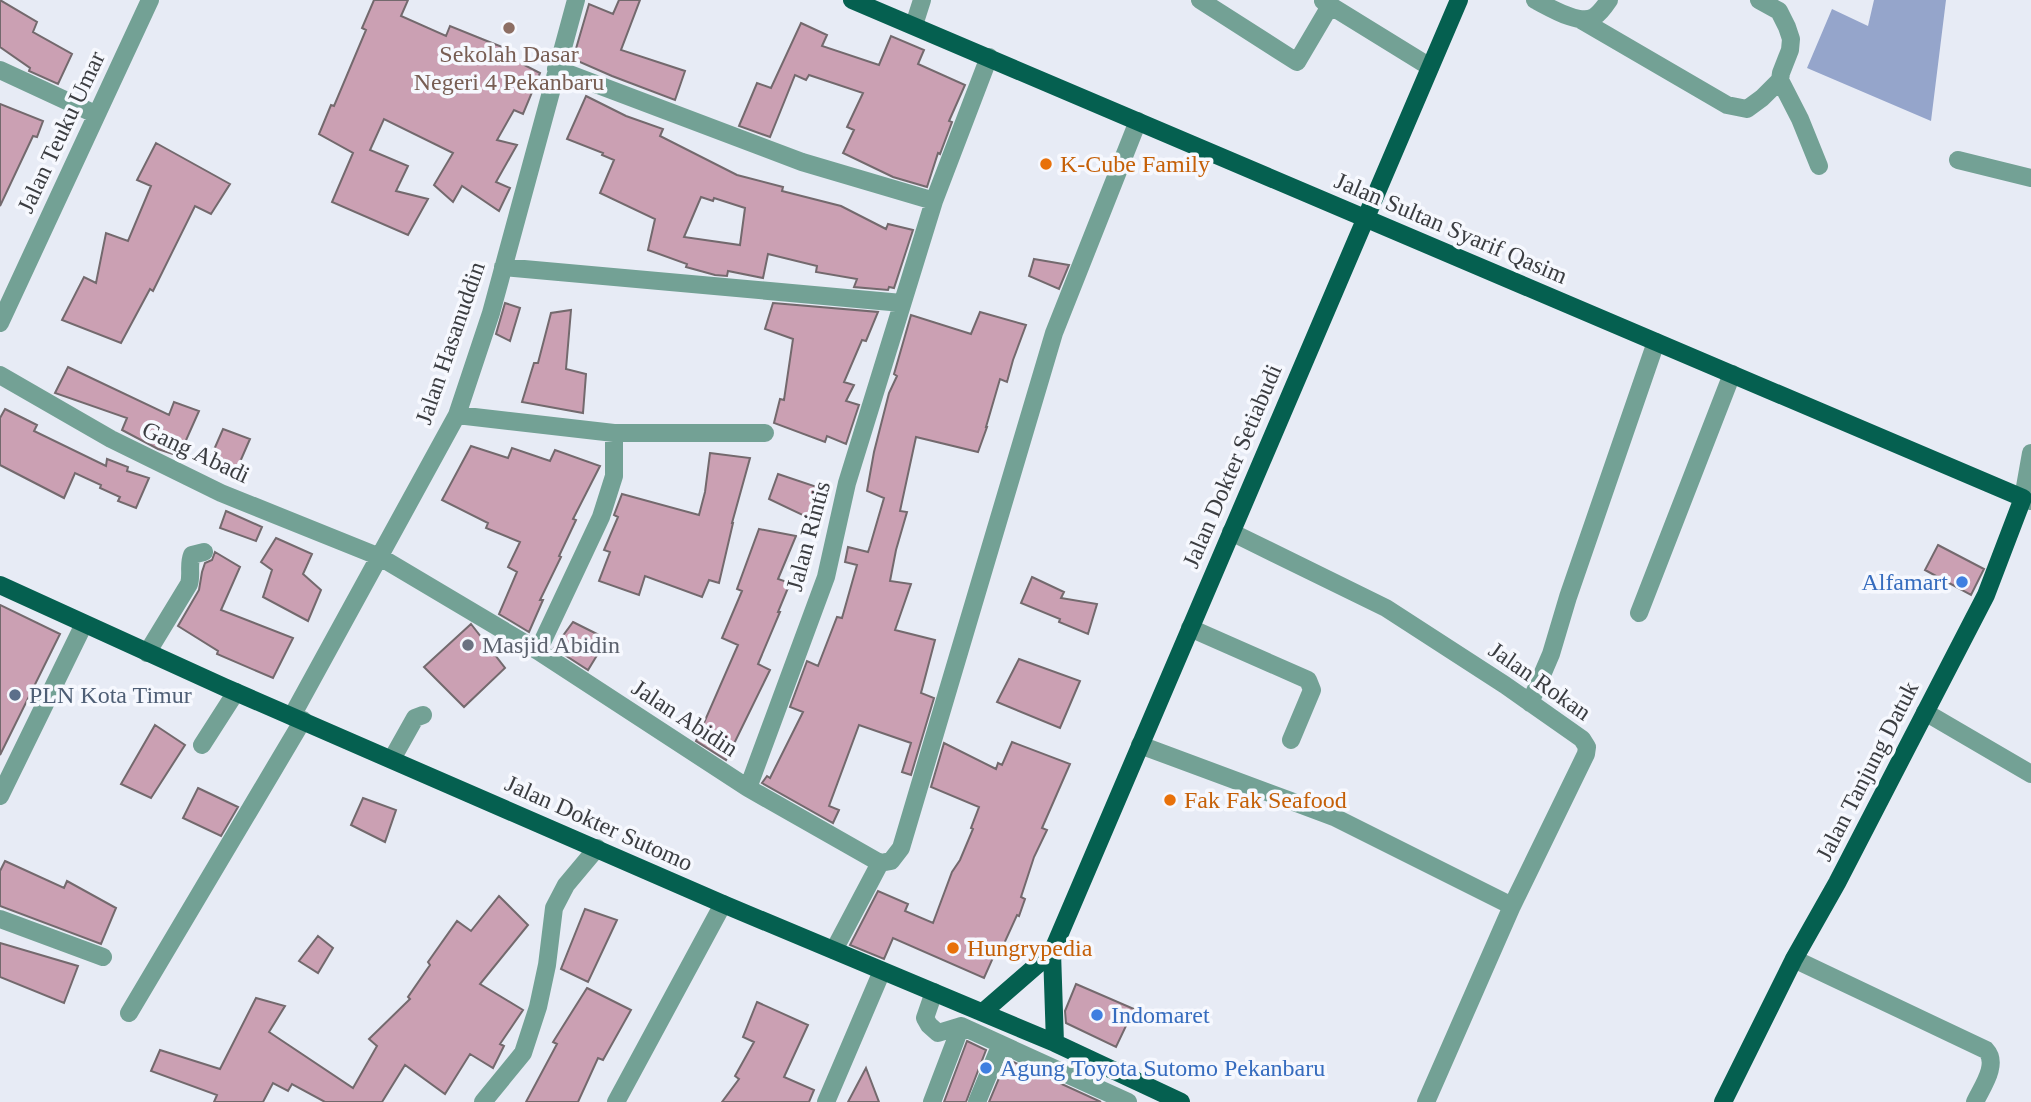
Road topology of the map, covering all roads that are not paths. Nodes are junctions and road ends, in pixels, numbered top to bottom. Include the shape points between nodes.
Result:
1 (150, 0) edge
2 (576, 0) edge
3 (852, 0) edge
4 (922, 0) edge
5 (1200, 0) edge
6 (1459, 0) edge
7 (1535, 0) edge
8 (1609, 0) edge
9 (1759, 0) edge
10 (1326, 3) edge
11 (882, 5) edge
12 (1581, 20) junction
13 (914, 25) junction
14 (989, 57) junction
15 (1430, 67) junction
16 (556, 69) junction
17 (0, 70) edge
18 (1780, 80) junction
19 (95, 114) junction
20 (1138, 121) junction
21 (1958, 160) dead end
22 (1819, 166) dead end
23 (2031, 178) edge
24 (934, 201) junction
25 (1365, 217) junction
26 (503, 267) junction
27 (902, 303) junction
28 (0, 323) edge
29 (1656, 342) junction
30 (1732, 374) junction
31 (0, 375) edge
32 (457, 415) junction
33 (614, 433) junction
34 (765, 433) dead end
35 (2031, 453) edge
36 (2027, 500) edge
37 (1231, 532) junction
38 (204, 552) dead end
39 (380, 556) junction
40 (0, 585) edge
41 (1639, 613) dead end
42 (84, 624) junction
43 (1190, 628) junction
44 (538, 651) junction
45 (147, 653) junction
46 (236, 692) junction
47 (1530, 703) junction
48 (1926, 712) junction
49 (423, 715) dead end
50 (298, 718) junction
51 (1291, 740) dead end
52 (202, 745) dead end
53 (1140, 745) junction
54 (392, 759) junction
55 (2031, 774) edge
56 (747, 788) junction
57 (0, 796) edge
58 (597, 848) junction
59 (880, 863) junction
60 (723, 904) junction
61 (1512, 906) junction
62 (0, 919) edge
63 (834, 950) junction
64 (1052, 952) junction
65 (103, 957) dead end
66 (1794, 960) junction
67 (882, 971) junction
68 (934, 992) junction
69 (983, 1012) junction
70 (129, 1013) dead end
71 (961, 1026) junction
72 (1055, 1042) junction
73 (1000, 1044) junction
74 (483, 1102) edge
75 (616, 1102) edge
76 (826, 1102) edge
77 (932, 1102) edge
78 (977, 1102) edge
79 (1128, 1102) edge
80 (1181, 1102) edge
81 (1426, 1102) edge
82 (1723, 1102) edge
83 (1975, 1102) edge

1 - 19 street, Jalan Teuku Umar
2 - 16 street, Jalan Hasanuddin
3 - 11 main road, Jalan Sultan Syarif Qasim
4 - 13 street
5 - 10 street via 1297,62
6 - 15 main road, Jalan Dokter Setiabudi
7 - 12 street
8 - 12 street via 1597,15
9 - 18 street via 1779,11 1791,39
10 - 15 street
11 - 13 main road, Jalan Sultan Syarif Qasim
12 - 18 street via 1727,105 1746,109
13 - 14 main road, Jalan Sultan Syarif Qasim
14 - 20 main road, Jalan Sultan Syarif Qasim
14 - 24 street, Jalan Rintis
15 - 25 main road, Jalan Dokter Setiabudi
16 - 24 street via 803,162
16 - 26 street, Jalan Hasanuddin
17 - 19 street
18 - 22 street
19 - 28 street, Jalan Teuku Umar
20 - 25 main road, Jalan Sultan Syarif Qasim
20 - 59 street via 1054,333 901,848 891,861
21 - 23 street
24 - 27 street, Jalan Rintis
25 - 29 main road, Jalan Sultan Syarif Qasim
25 - 37 main road, Jalan Dokter Setiabudi
26 - 27 street
26 - 32 street, Jalan Hasanuddin
27 - 56 street, Jalan Rintis via 847,483 826,577
29 - 30 main road, Jalan Sultan Syarif Qasim
29 - 47 street via 1551,654
30 - 36 main road, Jalan Sultan Syarif Qasim
30 - 41 street
31 - 39 street, Gang Abadi via 111,439 221,493
32 - 33 street
32 - 39 street, Jalan Hasanuddin
33 - 34 street
33 - 44 street via 614,476 601,517
35 - 36 street, Jalan Tanjung Datuk
36 - 48 main road, Jalan Tanjung Datuk via 1986,595
37 - 43 main road, Jalan Dokter Setiabudi
37 - 47 street, Jalan Rokan via 1386,608
38 - 45 street via 192,555 190,584
39 - 44 street, Jalan Abidin
39 - 50 street, Jalan Hasanuddin
40 - 42 main road, Jalan Dokter Sutomo
42 - 45 main road, Jalan Dokter Sutomo
42 - 57 street
43 - 51 street via 1308,681 1312,690
43 - 53 main road, Jalan Dokter Setiabudi
44 - 56 street, Jalan Abidin
45 - 46 main road, Jalan Dokter Sutomo
46 - 50 main road, Jalan Dokter Sutomo
46 - 52 street
47 - 61 street, Jalan Rokan via 1583,739 1587,747
48 - 55 street
48 - 66 main road, Jalan Tanjung Datuk
49 - 54 street via 415,718
50 - 54 main road, Jalan Dokter Sutomo
50 - 70 street, Jalan Hasanuddin
53 - 61 street via 1334,817
53 - 64 main road, Jalan Dokter Setiabudi
54 - 58 main road, Jalan Dokter Sutomo
56 - 59 street
58 - 60 main road, Jalan Dokter Sutomo
58 - 74 street via 566,885 554,908 547,965 523,1053
59 - 63 street
60 - 63 main road, Jalan Dokter Sutomo
60 - 75 street
61 - 81 street, Jalan Rokan
62 - 65 street
63 - 67 main road, Jalan Dokter Sutomo
64 - 69 main road, Jalan Dokter Setiabudi
64 - 72 main road, Jalan Dokter Setiabudi
66 - 82 main road, Jalan Tanjung Datuk
66 - 83 street via 1986,1050 1992,1064
67 - 68 main road, Jalan Dokter Sutomo
67 - 76 street
68 - 69 main road, Jalan Dokter Sutomo
68 - 71 street via 925,1018 929,1026 938,1033
69 - 72 main road, Jalan Dokter Sutomo
71 - 73 street
71 - 77 street
72 - 80 main road, Jalan Dokter Sutomo
73 - 78 street
73 - 79 street

